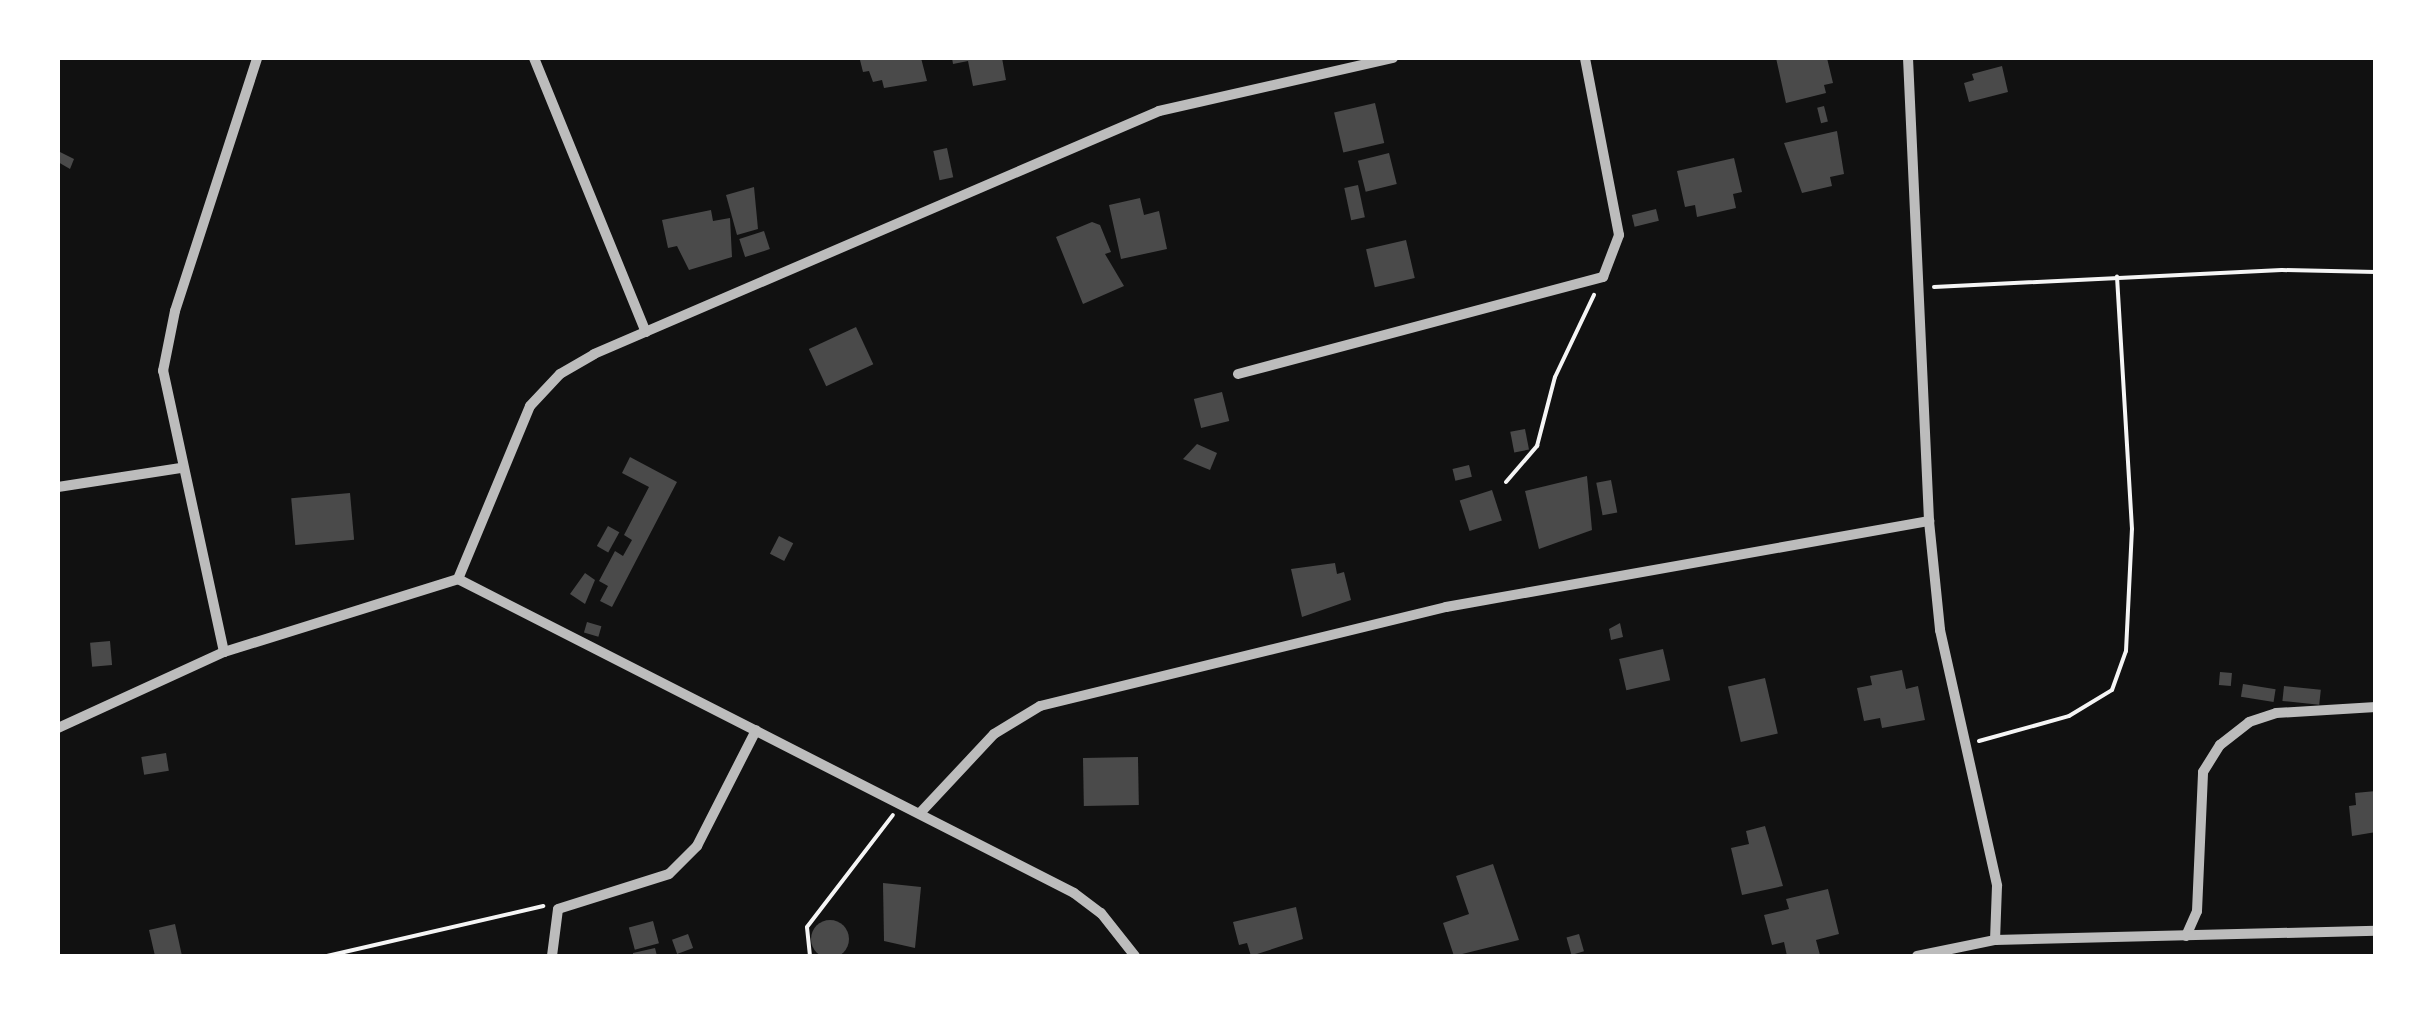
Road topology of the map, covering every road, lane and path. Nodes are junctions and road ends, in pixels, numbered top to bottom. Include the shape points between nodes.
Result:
1 (256, 58) edge
2 (534, 58) edge
3 (1393, 58) edge
4 (1584, 58) edge
5 (1908, 58) edge
6 (2376, 272) edge
7 (2117, 276) junction
8 (1602, 277) junction
9 (1920, 288) junction
10 (646, 332) junction
11 (1238, 374) dead end
12 (181, 468) junction
13 (1506, 482) dead end
14 (58, 487) edge
15 (1929, 522) junction
16 (458, 580) junction
17 (224, 652) junction
18 (2376, 707) edge
19 (58, 728) edge
20 (756, 730) junction
21 (1965, 746) junction
22 (902, 803) junction
23 (921, 812) junction
24 (572, 900) junction
25 (2376, 931) edge
26 (2186, 936) junction
27 (1999, 940) junction
28 (327, 956) edge
29 (552, 956) edge
30 (810, 956) edge
31 (1136, 956) edge
32 (1917, 956) edge
33 (2010, 956) edge

1 - 12 street via 175,311 163,371
2 - 10 street
3 - 10 street via 1159,110
4 - 8 street via 1619,235
5 - 9 street
6 - 7 path
7 - 9 path
7 - 21 path via 2132,528 2126,650 2112,690 2069,716
8 - 11 street
8 - 13 path via 1555,377 1537,446
9 - 15 street
10 - 16 street via 560,374 530,406
12 - 14 street
12 - 17 street
15 - 21 street via 1940,630
15 - 23 street via 1446,607 1040,706 994,734
16 - 17 street
16 - 20 street
17 - 19 street
18 - 26 street via 2276,713 2249,722 2220,745 2203,772 2197,911
20 - 22 street
20 - 24 street via 697,846 669,874 638,888
21 - 27 street via 1996,886
22 - 23 street
22 - 30 path via 807,927
23 - 31 street via 1074,893 1101,913
24 - 28 path
24 - 29 street via 558,910
25 - 26 street
26 - 27 street
27 - 32 street
27 - 33 street

